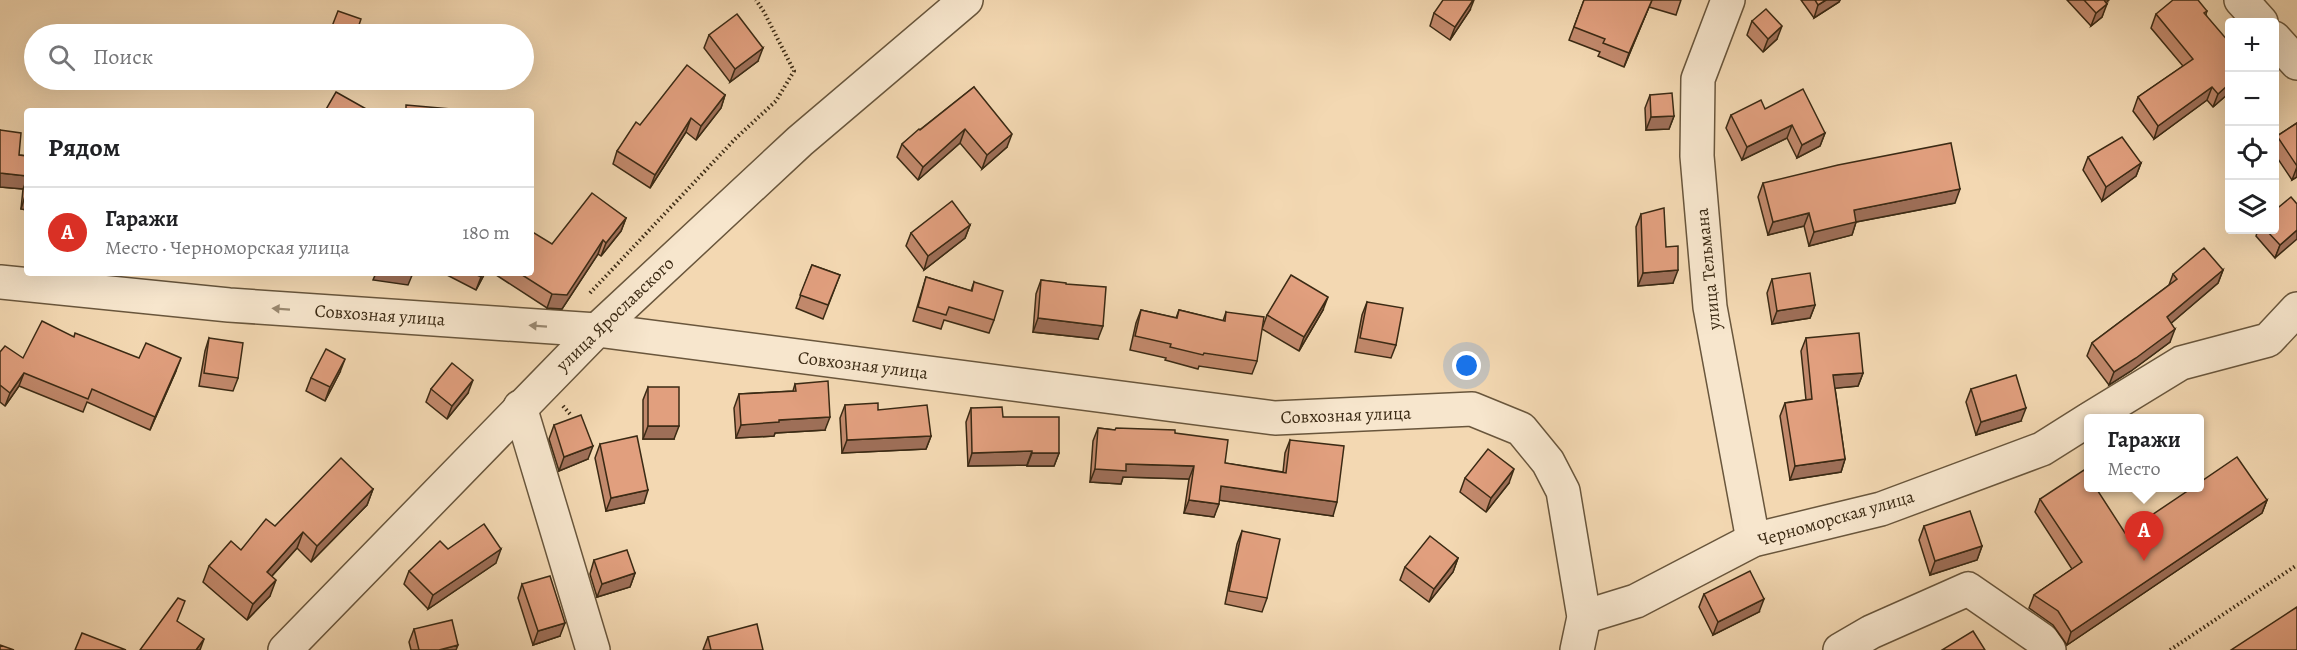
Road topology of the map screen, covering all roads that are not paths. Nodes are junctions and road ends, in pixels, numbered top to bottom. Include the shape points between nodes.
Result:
1 (966, 0) edge
2 (1728, 0) edge
3 (2241, 0) edge
4 (2257, 18) edge
5 (2279, 43) edge
6 (2297, 63) edge
7 (0, 282) edge
8 (2297, 309) edge
9 (597, 330) junction
10 (520, 407) junction
11 (2098, 414) edge
12 (2084, 423) edge
13 (1753, 540) junction
14 (1584, 617) junction
15 (1877, 641) edge
16 (285, 650) edge
17 (593, 650) edge
18 (1577, 650) edge
19 (1840, 650) edge
20 (2049, 650) edge

1 - 9 street, улица Ярославского via 800,141
2 - 13 street, улица Тельмана via 1698,79 1697,156 1710,307
3 - 4 street
5 - 6 street
9 -> 7 street, Совхозная улица via 229,305
8 - 11 street, Черноморская улица via 2268,340 2181,363
9 - 10 street, улица Ярославского
9 - 14 street, Совхозная улица via 1275,418 1472,410 1521,429 1548,462 1563,491
10 - 16 street, улица Ярославского
10 - 17 street
12 - 13 street, Черноморская улица via 2043,449 1881,509
13 - 14 street, Черноморская улица via 1636,601
14 - 18 street
15 - 19 street
15 - 20 street via 1968,589 2042,640

